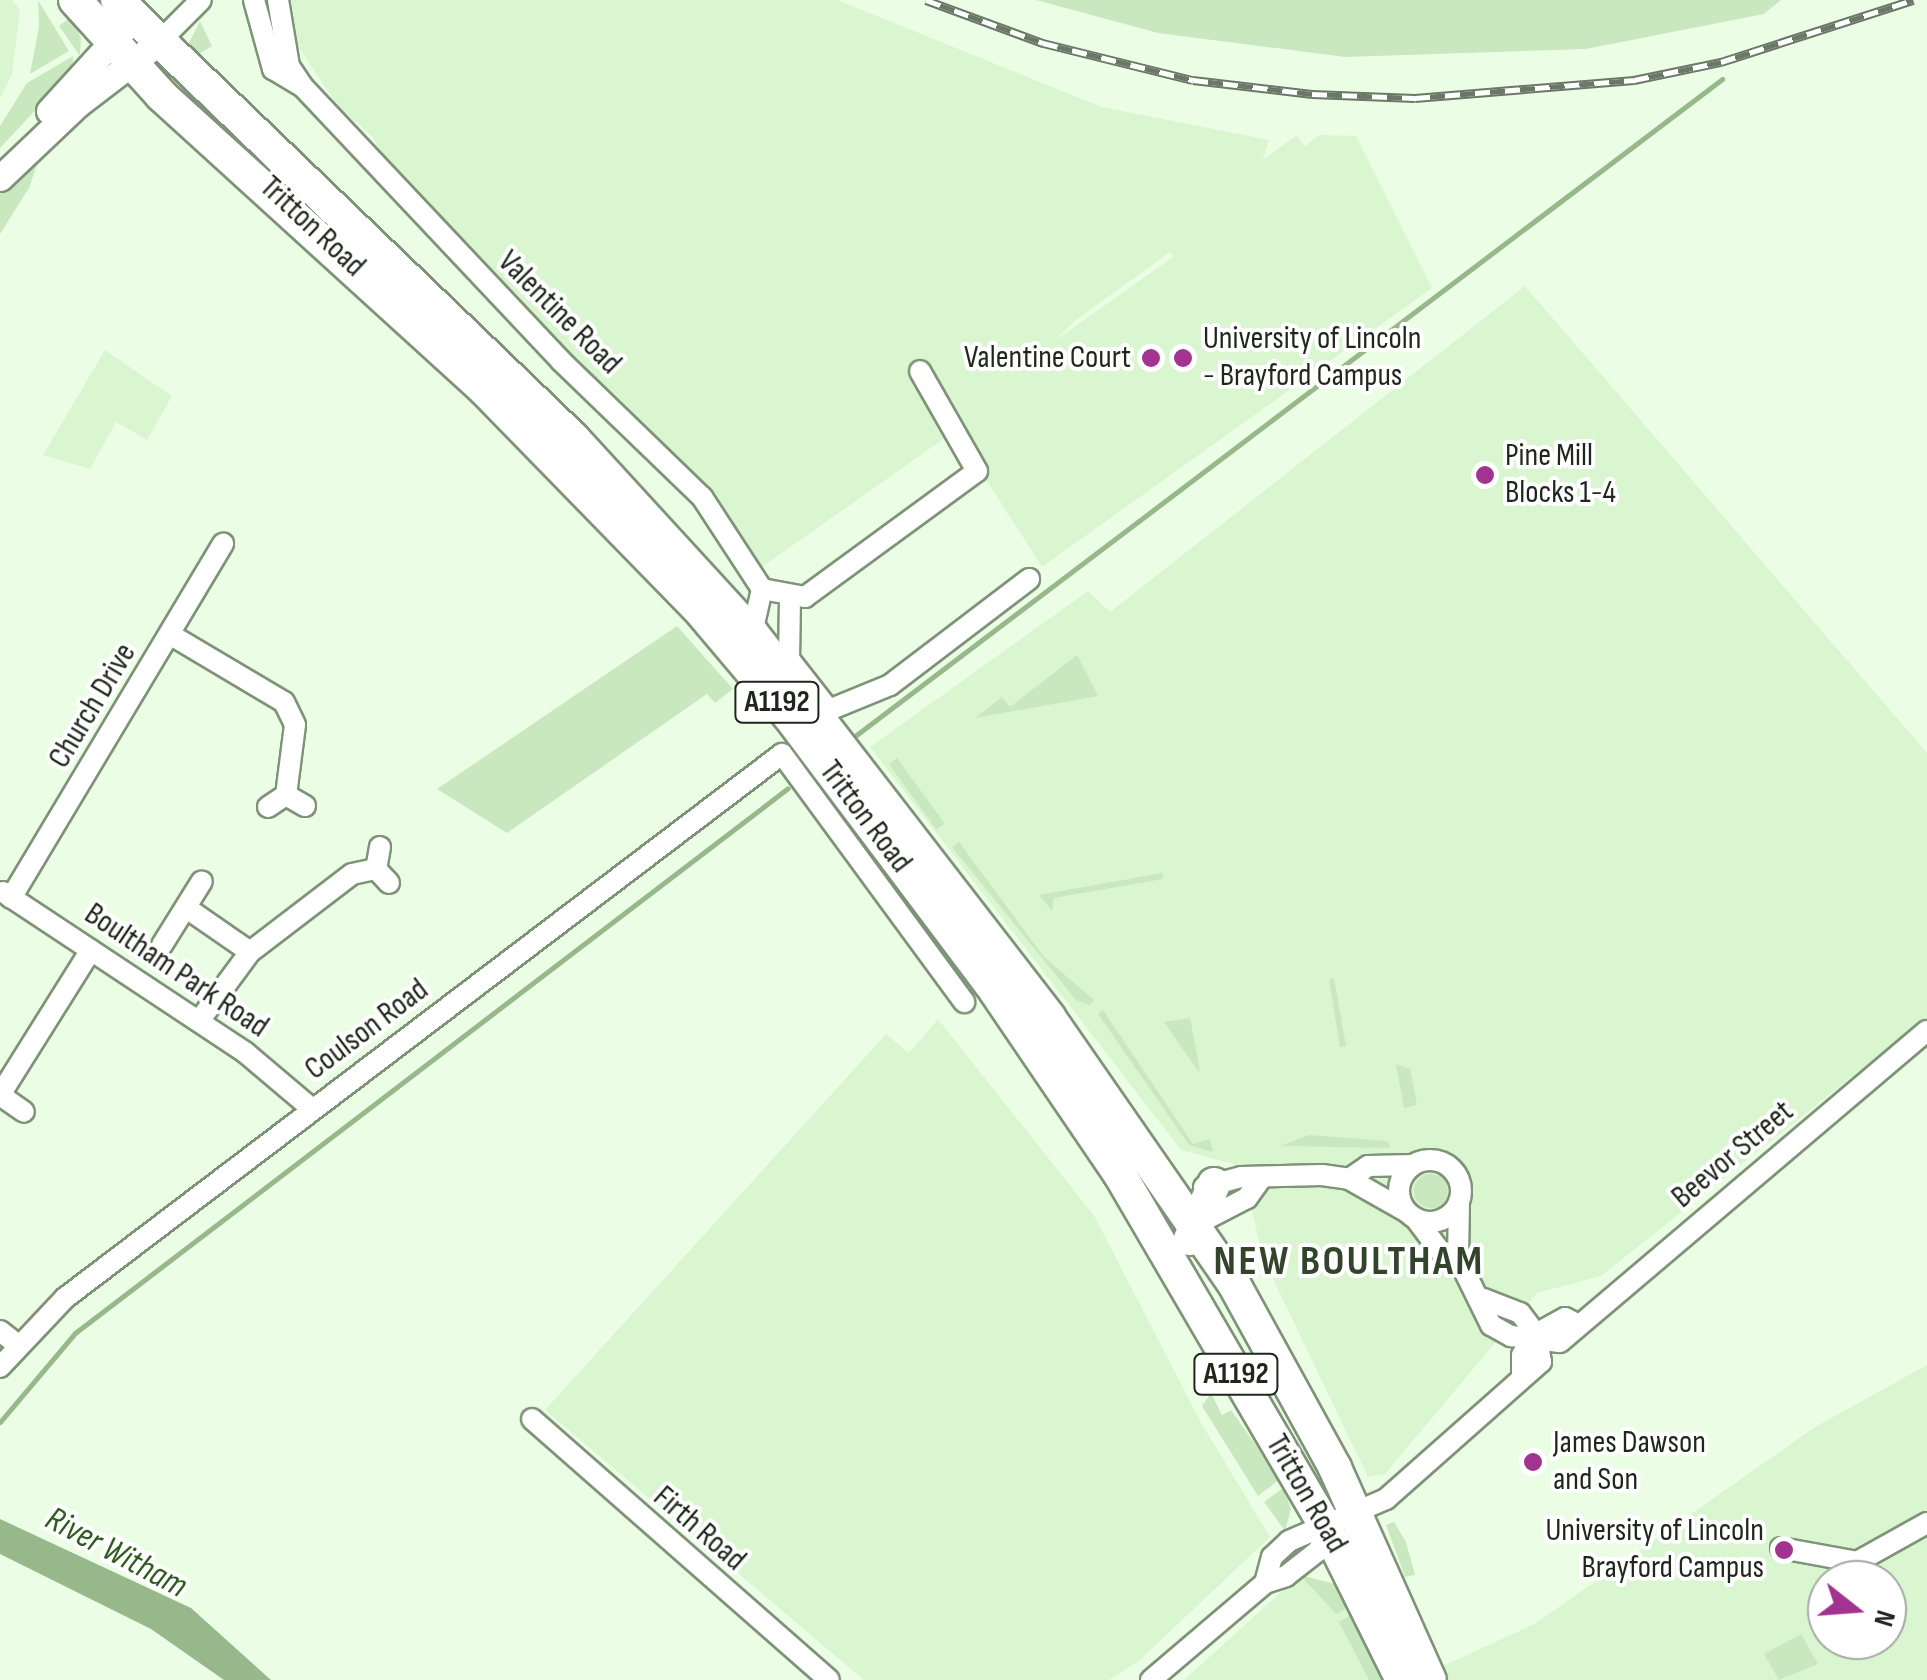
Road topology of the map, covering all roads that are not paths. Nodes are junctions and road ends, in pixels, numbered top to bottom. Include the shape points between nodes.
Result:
1 (75, 0) edge
2 (201, 0) edge
3 (254, 0) edge
4 (278, 0) edge
5 (132, 28) edge
6 (303, 87) junction
7 (0, 176) edge
8 (920, 371) dead end
9 (223, 544) dead end
10 (1029, 580) dead end
11 (762, 589) junction
12 (790, 598) junction
13 (752, 633) junction
14 (171, 636) junction
15 (286, 803) dead end
16 (380, 847) dead end
17 (202, 881) dead end
18 (6, 894) edge
19 (188, 909) junction
20 (162, 944) dead end
21 (91, 950) junction
22 (250, 952) junction
23 (964, 1002) dead end
24 (199, 1022) junction
25 (1927, 1031) edge
26 (0, 1095) edge
27 (312, 1109) junction
28 (24, 1112) dead end
29 (1413, 1165) junction
30 (1349, 1178) junction
31 (1260, 1180) junction
32 (1214, 1184) junction
33 (1174, 1198) junction
34 (1459, 1202) junction
35 (1412, 1215) junction
36 (1193, 1226) junction
37 (1152, 1229) junction
38 (1458, 1258) junction
39 (0, 1331) edge
40 (1536, 1334) junction
41 (18, 1345) junction
42 (0, 1367) edge
43 (1261, 1418) junction
44 (532, 1419) dead end
45 (1342, 1522) junction
46 (1927, 1523) edge
47 (1781, 1548) dead end
48 (829, 1680) edge
49 (1151, 1680) edge
50 (1402, 1680) edge
51 (1430, 1680) edge

1 - 5 main road, Tritton Road / A1192
2 - 5 street
3 - 6 street, Valentine Road via 273,68
4 - 6 street, Valentine Road via 289,66
5 - 7 street
5 - 13 main road, Tritton Road / A1192 via 563,428
5 - 37 main road, Tritton Road / A1192 via 202,127 482,387 744,660 989,982
6 - 11 street, Valentine Road via 561,361 702,497
8 - 12 street via 977,471 804,597
9 - 14 street, Church Drive
10 - 12 street via 890,685 829,710 788,659
11 - 12 street
11 - 13 street
13 - 33 main road, Tritton Road / A1192 via 1049,1017
14 - 15 street via 284,702 295,726
14 - 18 street, Church Drive
16 - 22 street via 382,876 352,874
17 - 19 street
18 - 21 street, Boultham Park Road
19 - 20 street
19 - 22 street
21 - 24 street, Boultham Park Road
21 - 26 street
22 - 24 street
23 - 27 street, Coulson Road via 782,754
24 - 27 street, Boultham Park Road
25 - 40 street, Beevor Street via 1560,1342
26 - 28 street
27 - 41 street, Coulson Road via 65,1298
29 - 30 street via 1368,1166
29 - 34 street via 1432,1160 1451,1168
29 - 35 street via 1399,1191
30 - 31 street
30 - 35 street
31 - 32 street
31 - 36 street via 1247,1198
32 - 33 street
32 - 36 main road
33 - 36 main road, Tritton Road / A1192
33 - 37 street
34 - 35 street via 1438,1221
34 - 38 street
35 - 38 street via 1439,1250
36 - 37 street
36 - 43 main road via 1190,1258 1251,1377
36 - 45 main road, Tritton Road / A1192 via 1268,1341
37 - 43 main road, Tritton Road / A1192
38 - 40 street via 1483,1298 1520,1314
39 - 41 street
40 - 45 street via 1542,1362 1386,1499
41 - 42 street, Coulson Road
43 - 45 main road, Tritton Road / A1192
44 - 48 street, Firth Road
45 - 49 street via 1319,1550 1286,1576 1266,1582
45 - 50 main road, Tritton Road / A1192
45 - 51 main road, Tritton Road / A1192
46 - 47 street via 1856,1562

